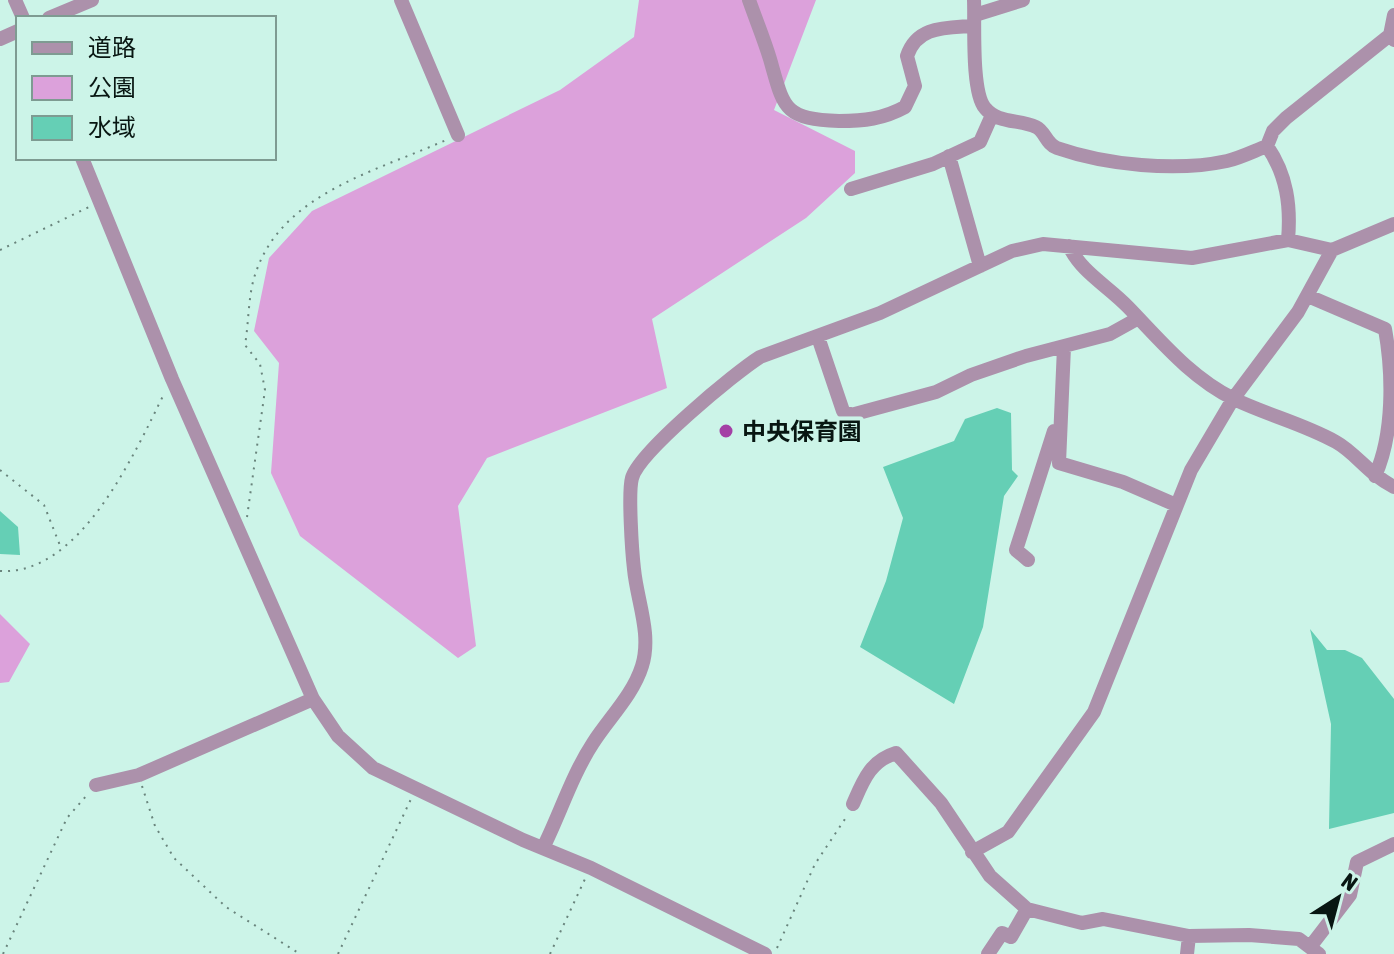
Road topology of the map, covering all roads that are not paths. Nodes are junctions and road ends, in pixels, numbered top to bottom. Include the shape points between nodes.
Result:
1 (92, 0) edge
2 (401, 0) edge
3 (749, 0) edge
4 (1023, 0) edge
5 (974, 14) edge
6 (1394, 15) edge
7 (54, 16) edge
8 (1392, 37) edge
9 (992, 115) junction
10 (458, 135) road end
11 (1267, 146) junction
12 (949, 156) junction
13 (83, 160) edge
14 (851, 189) dead end
15 (1394, 224) edge
16 (1288, 240) junction
17 (1069, 246) junction
18 (1332, 250) junction
19 (980, 266) junction
20 (1308, 296) junction
21 (1137, 319) junction
22 (818, 337) junction
23 (1064, 347) junction
24 (1233, 399) junction
25 (1061, 412) junction
26 (1375, 476) junction
27 (1394, 487) edge
28 (1176, 505) junction
29 (1028, 560) dead end
30 (313, 699) junction
31 (96, 785) road end
32 (853, 804) road end
33 (1394, 844) edge
34 (543, 848) junction
35 (972, 852) junction
36 (1027, 909) junction
37 (1189, 936) junction
38 (1314, 950) edge
39 (765, 954) edge
40 (988, 954) edge
41 (1187, 954) edge

1 - 7 street
2 - 10 street
3 - 5 street via 777,92 793,112 812,120 869,121 905,107 915,86 907,56 915,40
4 - 5 street
5 - 9 street via 980,98
6 - 8 street
8 - 11 street via 1286,118
9 - 11 street via 1035,127 1053,147 1103,158 1166,165 1226,161
9 - 12 street via 980,142
11 - 16 street via 1280,165 1290,203
12 - 14 street
12 - 19 street
13 - 30 street via 172,379
15 - 18 street
16 - 17 street via 1192,258
16 - 18 street
17 - 19 street via 1043,244
17 - 21 street via 1076,261
18 - 20 street
19 - 22 street
20 - 24 street
20 - 26 street via 1385,329 1387,431
21 - 23 street via 1110,334
21 - 24 street via 1170,353
22 - 23 street via 843,411 851,415
22 - 34 street via 745,366 663,440 632,478 643,664 635,684 591,745
23 - 25 street
24 - 26 street via 1339,443
24 - 28 street
25 - 28 street via 1059,463
25 - 29 street via 1016,550
26 - 27 street
28 - 35 street via 1094,712 1008,832
30 - 31 street via 139,775
30 - 34 street via 338,736 373,768
32 - 35 street via 871,769 896,753 941,803
33 - 38 street via 1357,862 1350,895
34 - 39 street
35 - 36 street
36 - 37 street via 1082,923 1103,919
36 - 40 street via 1011,937 1002,933
37 - 38 street via 1299,939
37 - 41 street

